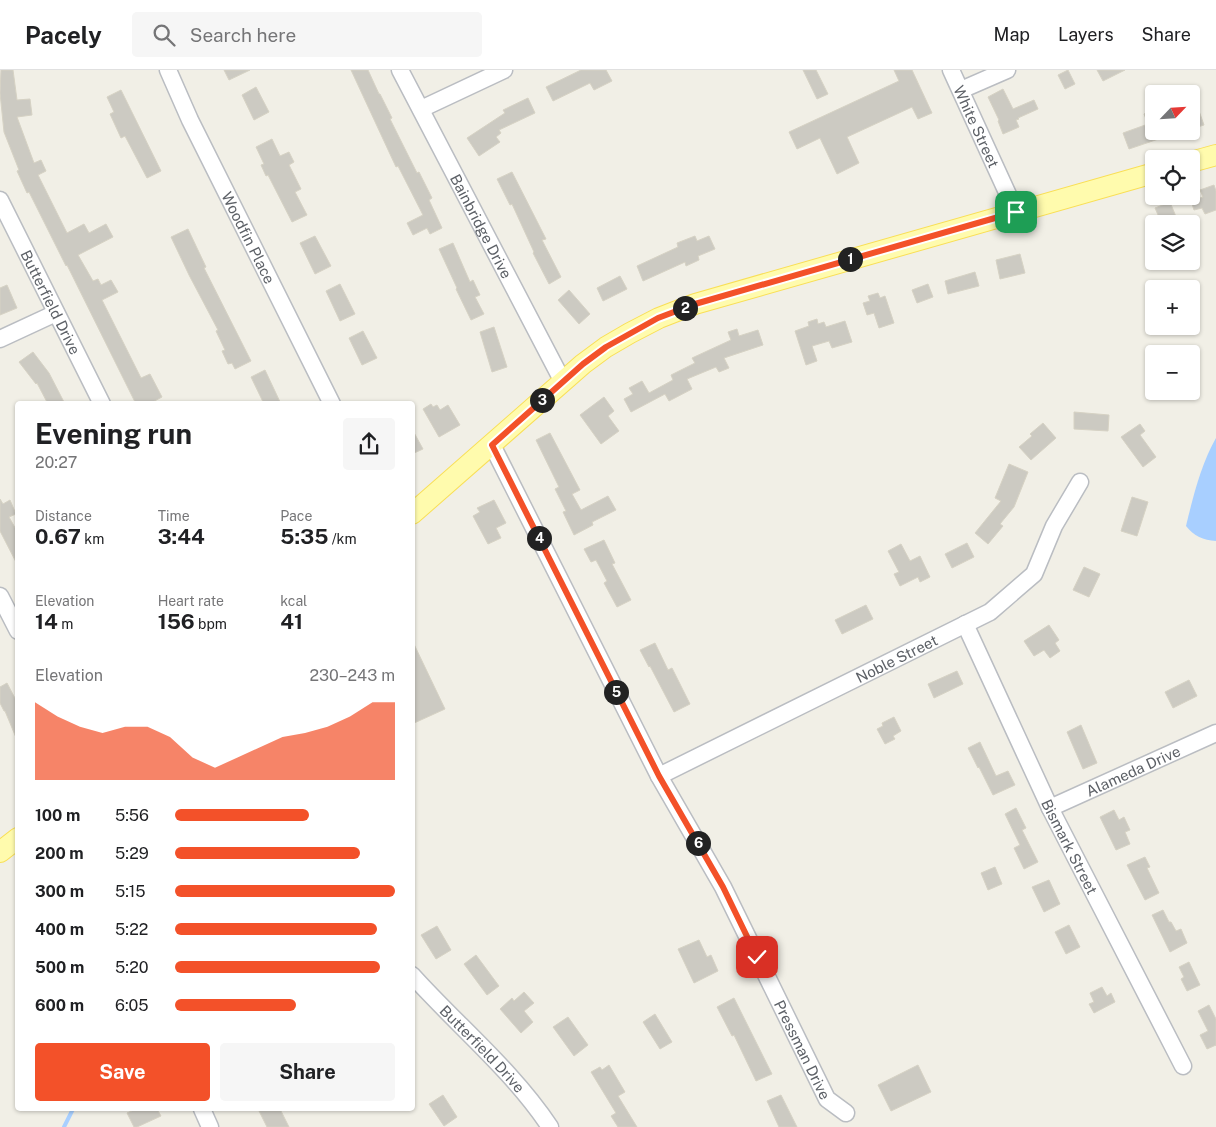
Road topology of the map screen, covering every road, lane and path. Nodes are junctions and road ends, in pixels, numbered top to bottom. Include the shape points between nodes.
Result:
1 (168, 70) edge
2 (400, 70) edge
3 (504, 70) edge
4 (951, 70) edge
5 (1007, 70) edge
6 (961, 90) junction
7 (421, 109) junction
8 (1216, 155) edge
9 (1200, 159) edge
10 (1145, 176) edge
11 (0, 200) edge
12 (1016, 212) junction
13 (56, 313) junction
14 (0, 339) edge
15 (563, 382) junction
16 (100, 401) edge
17 (330, 401) edge
18 (492, 445) junction
19 (1080, 482) dead end
20 (415, 511) edge
21 (0, 596) edge
22 (15, 624) edge
23 (965, 624) junction
24 (1216, 732) edge
25 (659, 776) junction
26 (1050, 808) junction
27 (15, 840) edge
28 (0, 852) edge
29 (415, 978) edge
30 (1183, 1066) dead end
31 (846, 1113) dead end
32 (550, 1127) edge

1 - 17 street, Woodfin Place
2 - 7 street, Bainbridge Drive
3 - 7 street
4 - 6 street, White Street
5 - 6 street
6 - 12 street, White Street
7 - 15 street, Bainbridge Drive
8 - 9 main road
10 - 12 main road
11 - 13 street, Butterfield Drive
12 - 15 main road via 695,304 658,318 606,347
13 - 14 street
13 - 16 street, Butterfield Drive
15 - 18 main road
18 - 20 main road
18 - 25 street, Pressman Drive
19 - 23 street, Noble Street via 1054,526 1034,574 990,612
21 - 22 street
23 - 25 street, Noble Street
23 - 26 street, Bismark Street
24 - 26 street, Alameda Drive
25 - 31 street, Pressman Drive via 723,887 827,1099
26 - 30 street, Bismark Street
27 - 28 main road
29 - 32 street, Butterfield Drive via 518,1086

